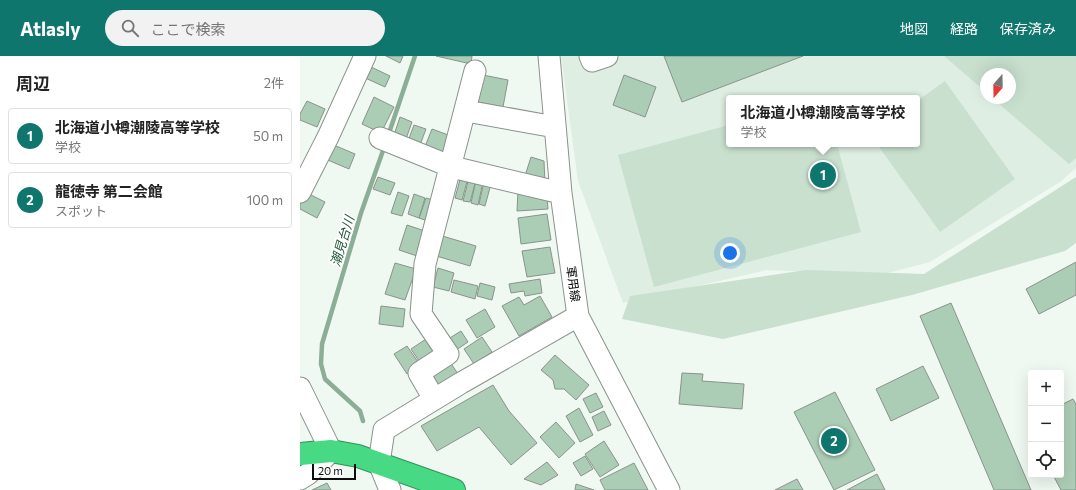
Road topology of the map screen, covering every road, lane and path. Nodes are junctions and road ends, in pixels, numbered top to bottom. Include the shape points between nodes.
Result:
1 (365, 56) edge
2 (549, 56) edge
3 (590, 56) edge
4 (607, 56) edge
5 (475, 71) dead end
6 (466, 111) junction
7 (555, 127) junction
8 (385, 140) dead end
9 (452, 167) junction
10 (300, 192) edge
11 (561, 193) junction
12 (578, 316) junction
13 (300, 388) edge
14 (434, 399) junction
15 (331, 451) junction
16 (300, 454) edge
17 (379, 463) junction
18 (300, 479) edge
19 (390, 490) edge
20 (454, 490) edge
21 (669, 490) edge

1 - 10 street
2 - 7 street, 軍用線
3 - 4 street via 592,61
5 - 6 street
6 - 7 street
6 - 9 street
7 - 11 street, 軍用線
8 - 9 street
9 - 11 street
9 - 14 street via 425,264 421,314 448,354 419,373
11 - 12 street, 軍用線
12 - 14 street
12 - 21 street, 軍用線
13 - 15 street
14 - 17 street via 384,430
15 - 16 highway
15 - 17 highway
15 - 18 street
17 - 19 street
17 - 20 highway

